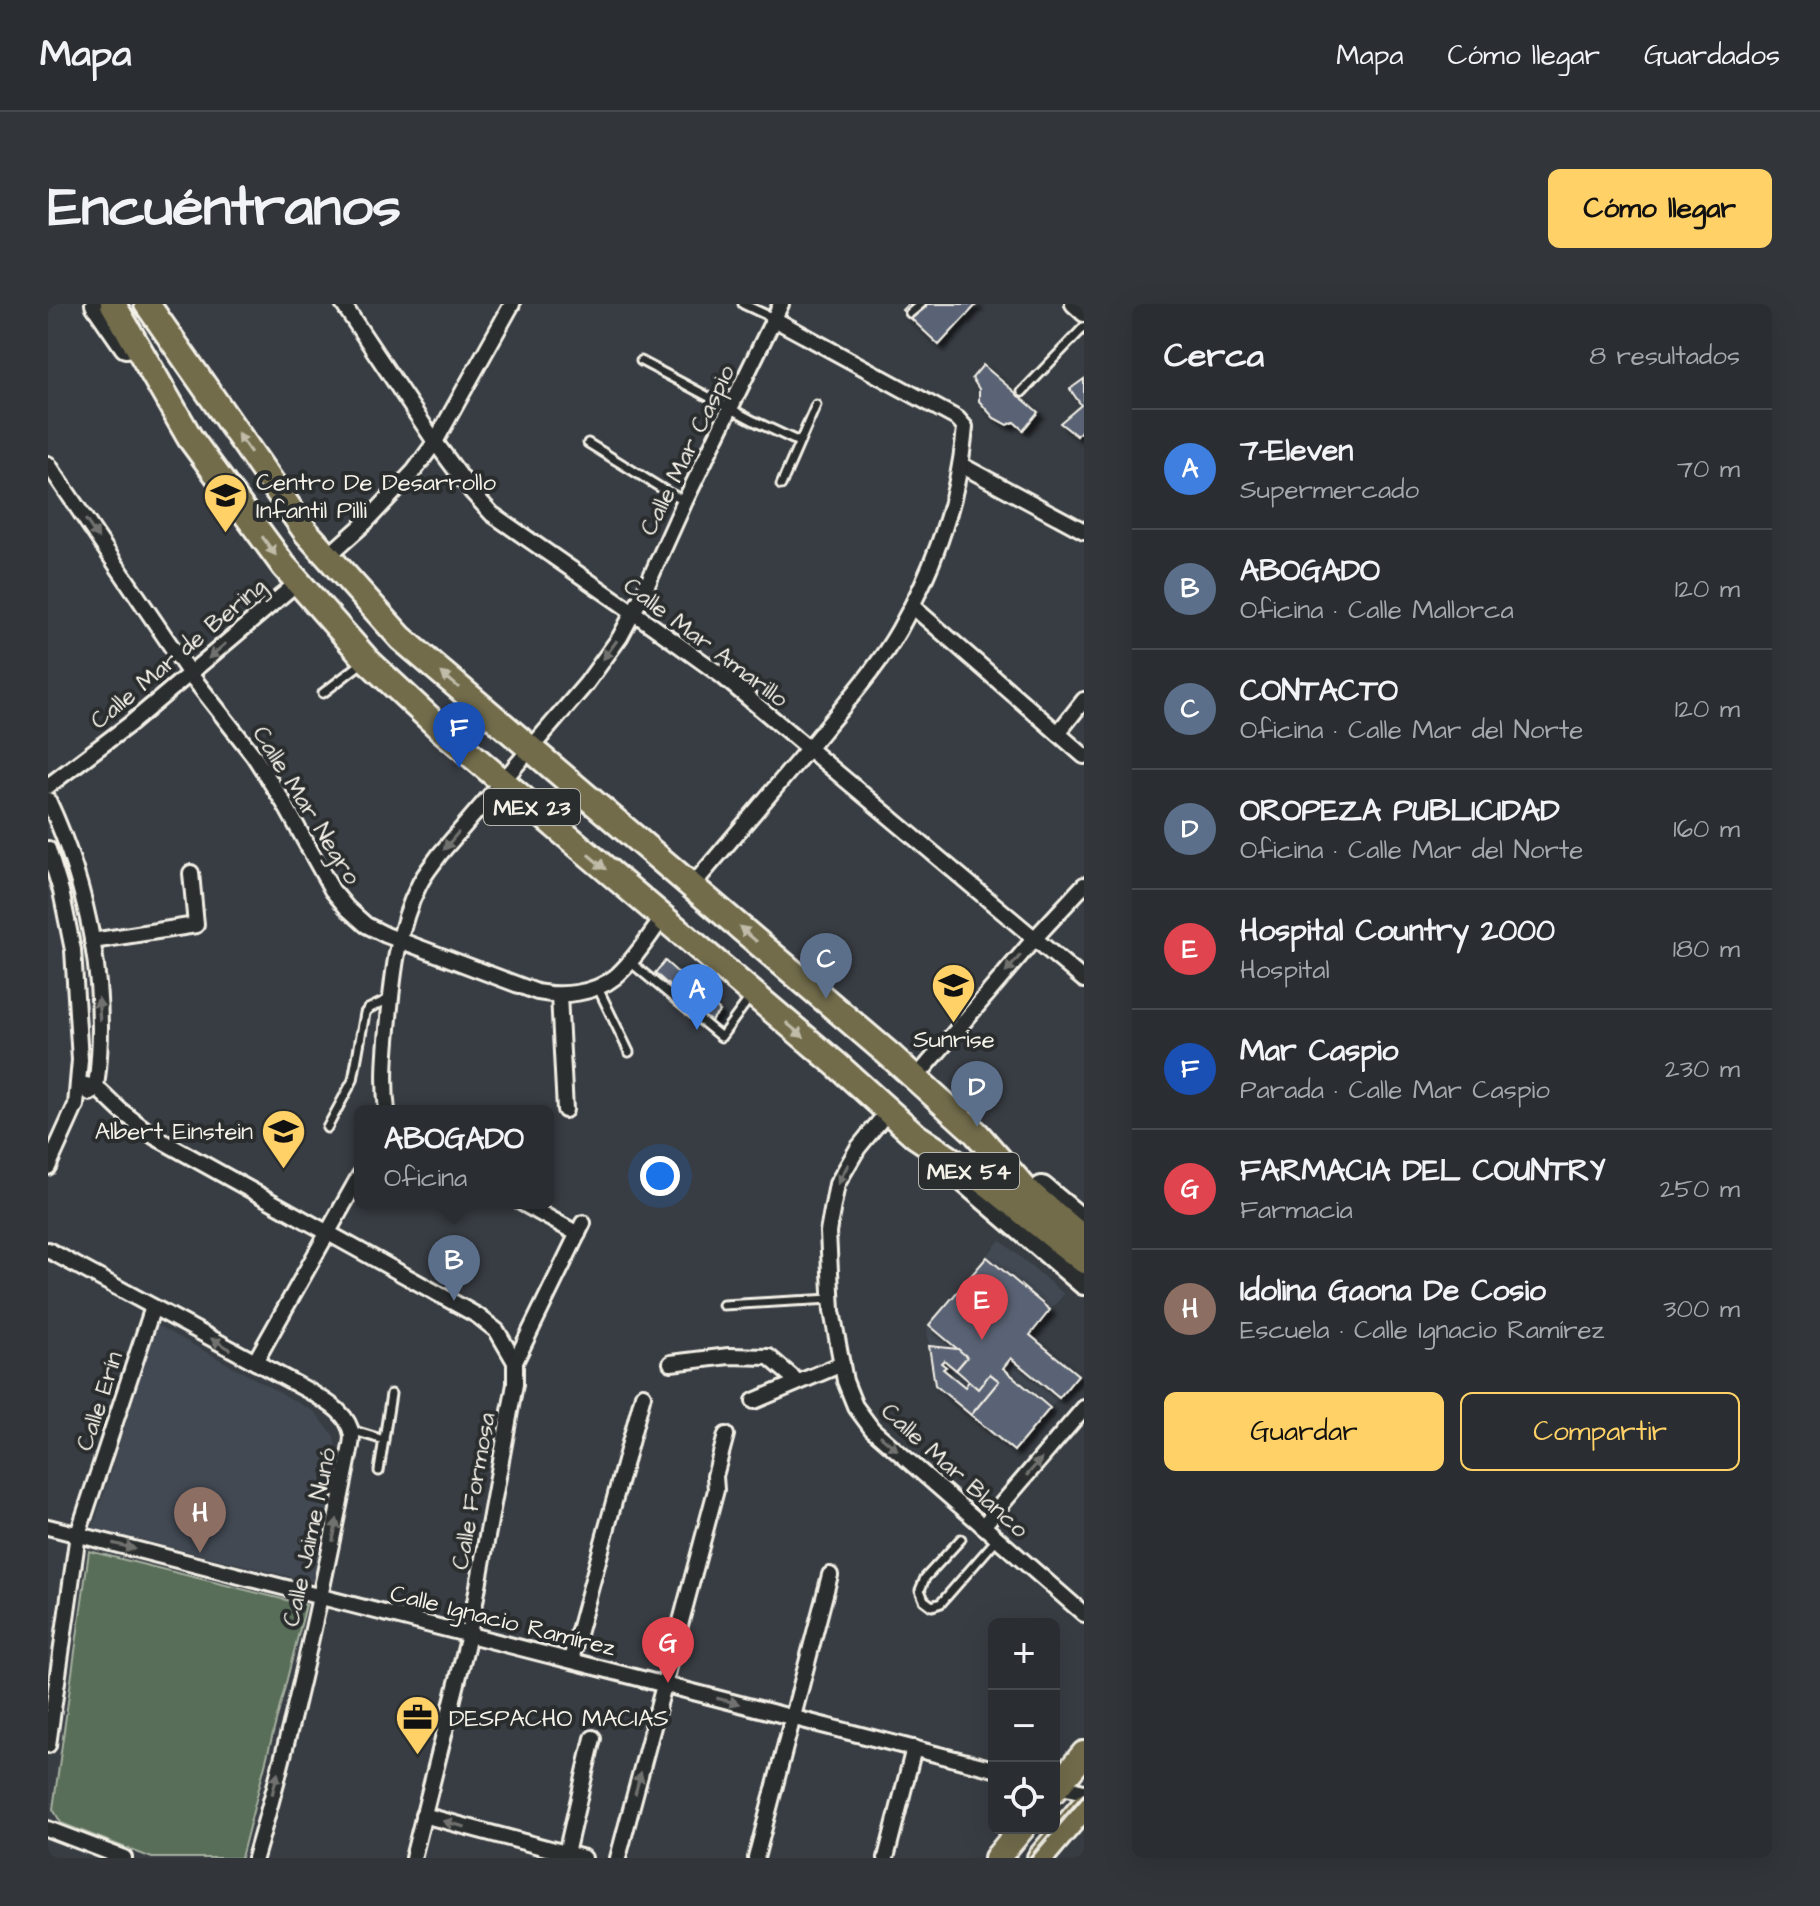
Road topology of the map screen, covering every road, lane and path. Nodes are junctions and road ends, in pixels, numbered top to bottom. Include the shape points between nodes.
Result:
1 (97, 304) edge
2 (113, 304) edge
3 (147, 304) edge
4 (343, 304) edge
5 (512, 304) edge
6 (743, 304) edge
7 (781, 304) edge
8 (921, 304) edge
9 (1073, 304) edge
10 (910, 313) dead end
11 (1084, 314) edge
12 (774, 319) junction
13 (1084, 327) edge
14 (641, 361) dead end
15 (1022, 392) dead end
16 (816, 405) dead end
17 (731, 408) junction
18 (190, 438) junction
19 (435, 442) junction
20 (799, 442) junction
21 (588, 443) dead end
22 (48, 464) edge
23 (961, 465) junction
24 (781, 485) dead end
25 (685, 501) junction
26 (1084, 531) edge
27 (328, 556) junction
28 (298, 582) junction
29 (912, 606) junction
30 (633, 612) junction
31 (367, 660) junction
32 (190, 674) junction
33 (323, 693) dead end
34 (1084, 700) edge
35 (1058, 733) junction
36 (531, 749) junction
37 (808, 750) junction
38 (1084, 756) edge
39 (501, 781) junction
40 (48, 786) edge
41 (48, 800) edge
42 (48, 849) edge
43 (191, 873) dead end
44 (1084, 885) edge
45 (692, 886) junction
46 (663, 918) junction
47 (1035, 938) junction
48 (400, 940) junction
49 (92, 941) junction
50 (629, 961) junction
51 (1082, 975) edge
52 (597, 986) junction
53 (752, 994) junction
54 (559, 995) junction
55 (391, 998) junction
56 (629, 1052) dead end
57 (892, 1057) junction
58 (921, 1072) junction
59 (79, 1084) junction
60 (96, 1087) junction
61 (76, 1105) junction
62 (386, 1105) edge
63 (565, 1110) dead end
64 (888, 1111) junction
65 (327, 1128) dead end
66 (976, 1133) joint
67 (916, 1136) junction
68 (48, 1167) edge
69 (354, 1186) edge
70 (1023, 1200) junction
71 (536, 1209) edge
72 (1084, 1223) edge
73 (328, 1231) junction
74 (1084, 1239) edge
75 (48, 1250) edge
76 (1084, 1261) edge
77 (1084, 1283) edge
78 (831, 1299) junction
79 (723, 1305) dead end
80 (153, 1307) junction
81 (255, 1362) junction
82 (515, 1362) junction
83 (671, 1363) dead end
84 (842, 1364) junction
85 (798, 1382) junction
86 (391, 1394) dead end
87 (643, 1395) dead end
88 (754, 1401) dead end
89 (1084, 1408) edge
90 (349, 1429) junction
91 (726, 1435) dead end
92 (384, 1440) junction
93 (379, 1471) dead end
94 (983, 1526) junction
95 (48, 1527) edge
96 (78, 1534) junction
97 (961, 1539) dead end
98 (997, 1539) junction
99 (830, 1575) dead end
100 (321, 1597) junction
101 (1084, 1614) edge
102 (469, 1635) junction
103 (571, 1660) junction
104 (664, 1684) junction
105 (793, 1717) junction
106 (593, 1738) dead end
107 (48, 1745) edge
108 (914, 1748) junction
109 (1084, 1754) edge
110 (988, 1767) edge
111 (1060, 1780) edge
112 (1060, 1787) edge
113 (1084, 1792) edge
114 (1084, 1806) edge
115 (423, 1815) junction
116 (48, 1829) edge
117 (1017, 1834) edge
118 (566, 1856) edge
119 (124, 1858) edge
120 (255, 1858) edge
121 (413, 1858) edge
122 (584, 1858) edge
123 (618, 1858) edge
124 (756, 1858) edge
125 (886, 1858) edge
126 (997, 1858) edge
127 (1040, 1858) edge

1 - 18 main road
2 - 18 main road, MEX 23
27 -> 3 main road, MEX 23
4 - 19 street, Calle Mar Amarillo
5 - 19 street
6 - 12 lane
7 - 12 street, Calle Mar Caspio
8 - 10 lane
9 - 11 street
12 - 17 street, Calle Mar Caspio
12 - 23 street via 958,419 965,427
13 - 15 lane
14 - 17 lane
16 - 20 lane
17 - 20 lane
17 - 25 street, Calle Mar Caspio
18 -> 28 main road, MEX 23
19 - 27 street via 414,471
19 - 30 street, Calle Mar Amarillo via 492,514
20 - 24 lane
21 - 25 lane
22 -> 32 street, Calle Mar Negro
23 - 26 street
23 - 29 street
25 - 30 street, Calle Mar Caspio
36 -> 27 main road, MEX 23 via 401,638
28 - 31 main road, MEX 23
28 -> 32 street, Calle Mar de Bering
29 - 35 street
29 - 37 street via 877,664
30 -> 36 street, Calle Mar Caspio via 586,684
30 - 37 street, Calle Mar Amarillo via 722,676
31 - 33 lane
31 - 39 main road, MEX 23
32 - 40 street, Calle Mar de Bering
32 - 48 street, Calle Mar Negro via 254,756 332,890 366,925
34 - 35 street
35 - 38 street
36 - 39 street, Calle Mar Caspio
36 - 45 main road, MEX 23
37 - 45 street
37 - 47 street, Calle Mar Amarillo
39 -> 46 main road, MEX 23
39 -> 48 street, Calle Mar Caspio via 419,885
41 - 49 street via 66,843
42 - 59 street via 73,950
43 - 49 street via 196,925
44 - 47 street
57 -> 45 main road, MEX 23
46 - 50 street, Calle Mar Negro
46 - 53 main road, MEX 23
47 - 51 street, Calle Mar Amarillo
47 -> 58 street
48 - 54 street, Calle Mar Negro via 537,992
48 - 55 street, Calle Mar Caspio
60 -> 49 street via 100,1031
50 - 52 street, Calle Mar Negro
50 - 53 lane via 721,1037
52 - 54 street, Calle Mar Negro
52 - 56 lane
53 -> 64 main road, MEX 23
54 - 63 street
55 - 62 street, Calle Mar Caspio
55 - 65 lane via 365,1013 353,1080
57 - 58 main road, MEX 23 via 905,1059
57 - 66 main road, MEX 23
58 - 72 main road, MEX 23
59 - 60 street
59 - 61 street
60 - 61 street
60 - 73 street via 155,1137
61 - 68 street
64 - 67 main road, MEX 23
64 -> 78 street, Calle Mar Blanco via 837,1184 828,1232
66 - 70 main road, MEX 54
67 - 70 main road, MEX 54 via 988,1184
67 - 77 main road, MEX 23
69 - 73 street
70 - 74 main road, MEX 54
70 - 76 main road, MEX 54
71 - 82 street, Calle Formosa via 580,1228
73 - 81 street
73 - 82 street via 478,1316 497,1331
75 - 80 street, Calle Jaime Nunó
78 - 79 lane
78 - 84 street, Calle Mar Blanco
81 -> 80 street, Calle Jaime Nunó
80 - 96 street, Calle Erín
81 - 90 street, Calle Jaime Nunó via 328,1403 345,1417
82 - 102 street, Calle Formosa
83 - 85 street via 769,1357
84 - 85 street
84 -> 94 street, Calle Mar Blanco via 855,1406 872,1429
85 - 88 street
86 - 92 lane
87 - 103 street
94 -> 89 street
90 - 92 lane
100 -> 90 street, Calle Jaime Nunó via 349,1456
91 - 104 street
92 - 93 lane
94 - 98 street, Calle Mar Blanco
95 - 96 street, Calle Ignacio Ramírez
96 -> 100 street, Calle Ignacio Ramírez
96 - 107 street, Calle Erín
97 - 98 lane via 925,1578 920,1590 932,1606 941,1603
98 - 101 street, Calle Mar Blanco
99 - 105 street
100 - 102 street, Calle Ignacio Ramírez
120 -> 100 street, Calle Jaime Nunó
102 - 103 street, Calle Ignacio Ramírez
102 - 115 street, Calle Formosa
103 - 104 street, Calle Ignacio Ramírez
104 -> 105 street, Calle Ignacio Ramírez
123 -> 104 street
105 - 108 street, Calle Ignacio Ramírez
105 - 124 street
106 - 118 street
108 - 110 street, Calle Ignacio Ramírez
108 - 125 street
109 - 111 main road
112 - 113 street
114 - 127 main road
118 -> 115 street
115 - 121 street, Calle Formosa
116 - 119 street
117 - 126 main road
118 - 122 street

